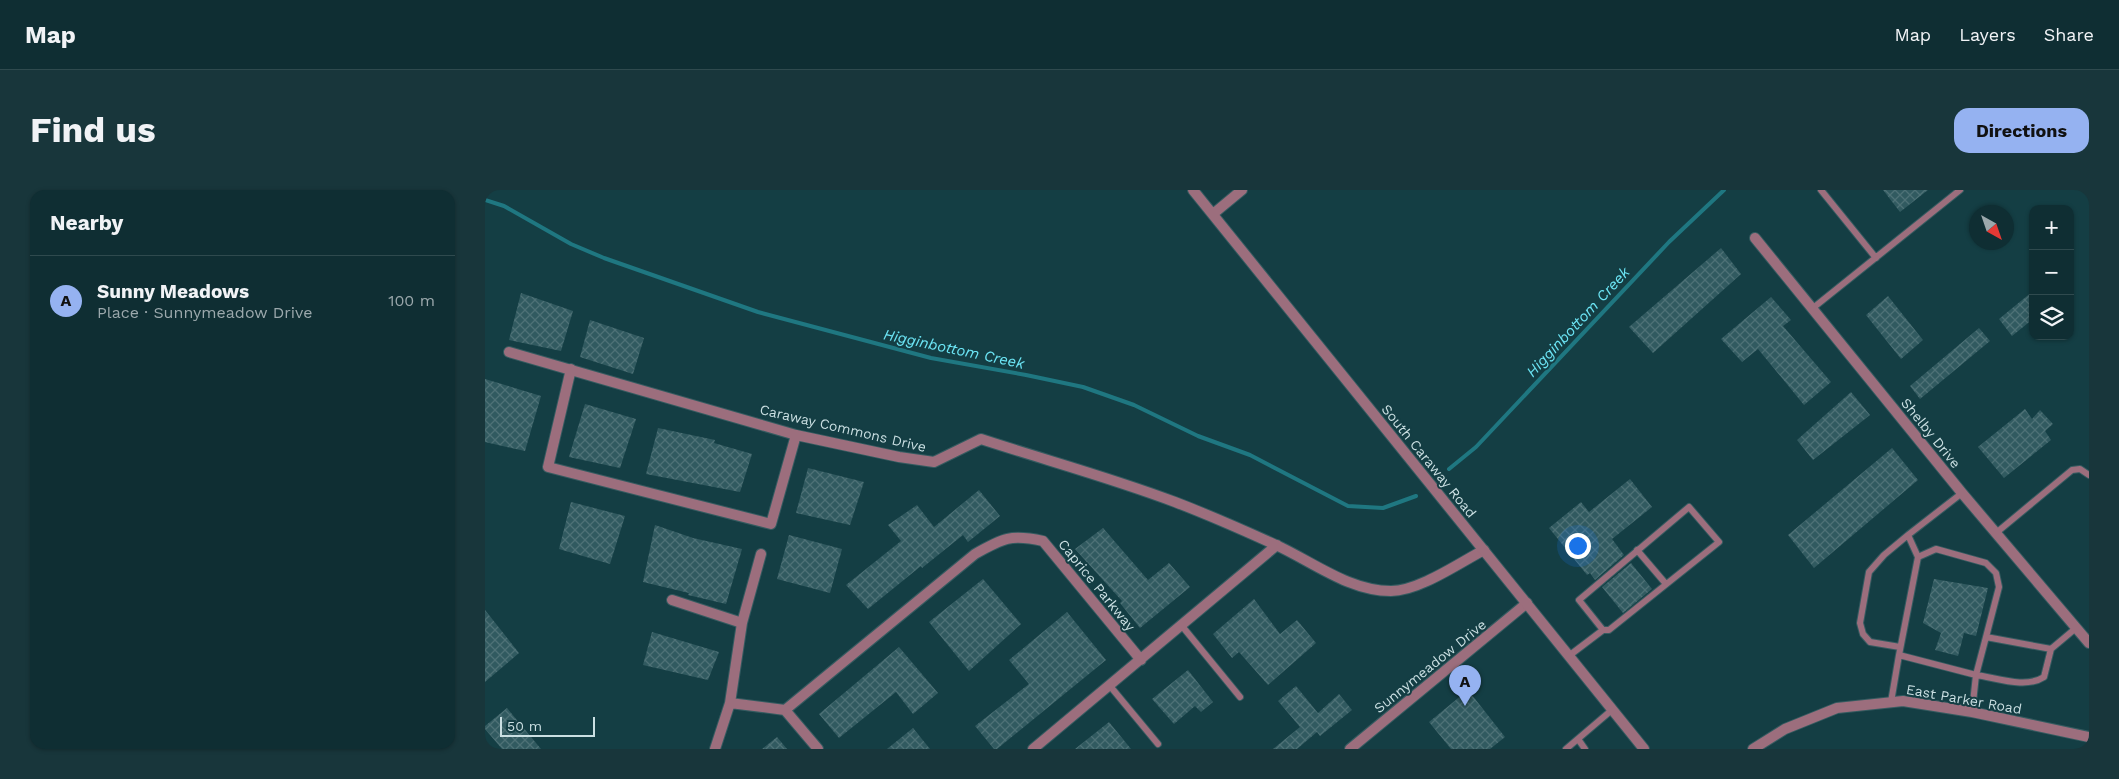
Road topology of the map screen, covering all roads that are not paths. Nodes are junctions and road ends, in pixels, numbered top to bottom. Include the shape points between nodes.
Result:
1 (1193, 190) edge
2 (1242, 190) edge
3 (1821, 190) edge
4 (1961, 190) edge
5 (1213, 214) junction
6 (1755, 238) dead end
7 (1877, 258) junction
8 (1813, 308) junction
9 (509, 352) dead end
10 (571, 370) junction
11 (796, 434) junction
12 (2089, 475) edge
13 (1962, 493) junction
14 (1996, 533) junction
15 (1908, 535) junction
16 (1277, 545) junction
17 (1484, 550) junction
18 (1637, 550) junction
19 (761, 554) dead end
20 (1918, 558) junction
21 (1666, 584) junction
22 (672, 600) dead end
23 (1527, 604) junction
24 (742, 622) junction
25 (1182, 626) junction
26 (2076, 628) junction
27 (1603, 630) junction
28 (1986, 637) junction
29 (2089, 643) edge
30 (1900, 647) junction
31 (2051, 649) junction
32 (1899, 655) junction
33 (1570, 656) junction
34 (1141, 660) junction
35 (1976, 675) junction
36 (1109, 686) junction
37 (1240, 697) dead end
38 (1891, 702) junction
39 (730, 703) junction
40 (1613, 709) junction
41 (785, 710) junction
42 (1972, 712) junction
43 (2089, 737) edge
44 (1578, 739) junction
45 (1158, 744) dead end
46 (715, 749) edge
47 (818, 749) edge
48 (1033, 749) edge
49 (1350, 749) edge
50 (1566, 749) edge
51 (1585, 749) edge
52 (1644, 749) edge
53 (1753, 749) edge

1 - 5 street, South Caraway Road
2 - 5 street
3 - 7 lane
4 - 7 lane
5 - 17 street, South Caraway Road
6 - 8 street, Shelby Drive
7 - 8 lane
8 - 13 street, Shelby Drive
9 - 10 street, Caraway Commons Drive
10 - 11 street, Caraway Commons Drive
10 - 11 street via 548,467 771,524
11 - 16 street, Caraway Commons Drive via 934,462 981,440 1175,502
12 - 14 lane via 2080,469 2072,470
13 - 14 street, Shelby Drive
13 - 15 lane
14 - 26 street, Shelby Drive
15 - 20 lane
15 - 30 lane via 1869,572 1860,623 1870,642
16 - 17 street via 1344,580 1391,591 1419,584
16 - 25 street
17 - 23 street, South Caraway Road
18 - 21 lane
18 - 21 lane via 1689,507 1719,542
18 - 27 lane via 1579,600
19 - 24 street
20 - 28 lane via 1936,549 1986,563 1996,573 1999,587
20 - 30 lane
21 - 27 lane via 1609,630
22 - 24 street
23 - 33 street, South Caraway Road
23 - 49 street, Sunnymeadow Drive
24 - 39 street
25 - 34 street
25 - 37 lane
26 - 29 street, Shelby Drive
26 - 31 lane
27 - 33 lane
28 - 31 lane
28 - 35 lane
30 - 32 lane
31 - 35 lane via 2044,677 2037,681 2028,683
32 - 35 lane
32 - 38 lane
33 - 40 street, South Caraway Road
34 - 36 street
34 - 41 street, Caprice Parkway via 1043,541 1025,537 1000,540 975,554
35 - 42 lane
36 - 45 lane
36 - 48 street
38 - 42 street, East Parker Road
38 - 53 street, East Parker Road via 1837,708 1785,729
39 - 41 street
39 - 46 street
40 - 44 lane
40 - 52 street, South Caraway Road
41 - 47 street
42 - 43 street, East Parker Road
44 - 50 lane
44 - 51 lane

